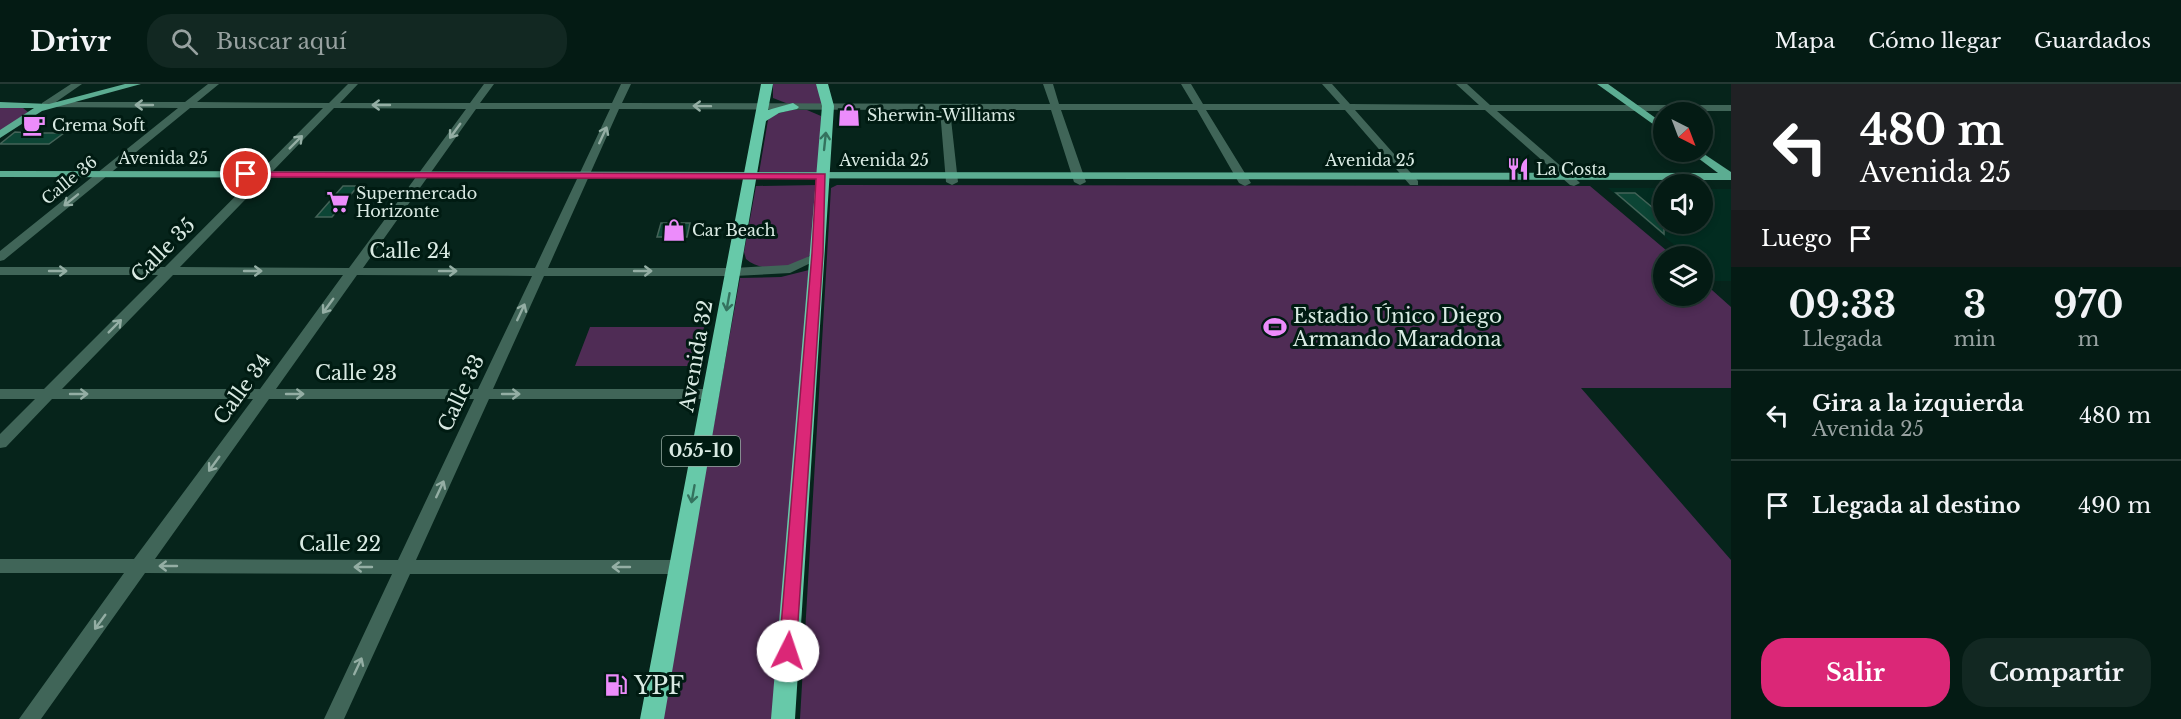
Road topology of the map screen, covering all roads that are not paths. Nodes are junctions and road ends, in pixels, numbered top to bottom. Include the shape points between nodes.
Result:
1 (77, 84) edge
2 (120, 84) edge
3 (136, 84) edge
4 (214, 84) edge
5 (353, 84) edge
6 (489, 84) edge
7 (626, 84) edge
8 (767, 84) edge
9 (822, 84) edge
10 (1048, 84) edge
11 (1186, 84) edge
12 (1327, 84) edge
13 (1461, 84) edge
14 (1602, 84) edge
15 (1614, 84) edge
16 (0, 105) edge
17 (45, 105) junction
18 (189, 105) junction
19 (332, 105) junction
20 (474, 105) junction
21 (616, 105) junction
22 (828, 106) junction
23 (945, 106) junction
24 (793, 107) joint
25 (1058, 108) junction
26 (1201, 108) junction
27 (1347, 108) junction
28 (1489, 108) junction
29 (1635, 108) junction
30 (1647, 108) junction
31 (1731, 108) edge
32 (764, 112) junction
33 (1653, 112) edge
34 (1653, 121) edge
35 (0, 135) edge
36 (1713, 158) edge
37 (1710, 162) edge
38 (0, 174) edge
39 (1731, 176) edge
40 (261, 177) junction
41 (99, 178) junction
42 (421, 178) junction
43 (583, 178) junction
44 (750, 179) junction
45 (821, 179) junction
46 (953, 179) junction
47 (1080, 179) junction
48 (0, 180) edge
49 (1243, 180) junction
50 (1411, 180) junction
51 (1571, 180) junction
52 (0, 257) edge
53 (817, 257) junction
54 (540, 270) junction
55 (0, 271) edge
56 (169, 271) junction
57 (354, 271) junction
58 (734, 272) junction
59 (0, 394) edge
60 (48, 394) junction
61 (265, 394) junction
62 (483, 394) junction
63 (711, 394) junction
64 (0, 443) edge
65 (0, 566) edge
66 (140, 566) junction
67 (404, 567) junction
68 (679, 567) junction
69 (29, 719) edge
70 (334, 719) edge
71 (652, 719) edge
72 (783, 719) edge

1 - 17 street
2 - 17 main road
3 - 17 main road
4 - 18 street, Calle 36
5 - 19 street, Calle 35
6 - 20 street, Calle 34
7 - 21 street, Calle 33
8 - 32 highway, 055-10
9 - 22 highway
10 - 25 street
11 - 26 street
12 - 27 street
13 - 28 street
14 - 29 main road
15 - 30 main road
16 - 17 main road
18 -> 17 street
17 - 35 main road
18 - 19 street
18 - 41 street, Calle 36
20 -> 19 street
40 -> 19 street, Calle 35
20 - 21 street
20 -> 42 street, Calle 34
32 -> 21 street
43 -> 21 street, Calle 33
22 - 23 street
22 - 24 street
45 -> 22 highway
23 - 25 street
23 - 46 street
24 - 32 highway
25 - 26 street
25 - 47 street
26 - 27 street
26 - 49 street
27 - 28 street
27 - 50 street
28 - 29 street
28 - 51 street
29 - 30 street
29 - 34 main road
30 - 31 street
30 - 33 main road
32 - 44 highway, Avenida 32 / 055-10
36 - 39 main road
37 - 39 main road
38 - 41 main road, Avenida 25
39 - 51 main road, Avenida 25
40 - 41 main road, Avenida 25
40 - 42 main road, Avenida 25
40 - 56 street, Calle 35
41 - 48 main road, Avenida 25
41 -> 52 street, Calle 36
42 - 43 main road, Avenida 25
42 - 57 street, Calle 34
43 - 44 main road, Avenida 25
43 - 54 street, Calle 33
44 - 45 main road, Avenida 25
44 - 58 highway, Avenida 32 / 055-10
45 - 46 main road, Avenida 25
45 - 53 highway
46 - 47 main road, Avenida 25
47 - 49 main road, Avenida 25
49 - 50 main road, Avenida 25
50 - 51 main road, Avenida 25
53 - 58 street, Calle 24 via 790,269
53 - 72 highway
57 -> 54 street, Calle 24
54 -> 58 street, Calle 24
62 -> 54 street, Calle 33
55 -> 56 street, Calle 24
56 -> 57 street, Calle 24
60 -> 56 street, Calle 35
57 -> 61 street, Calle 34
58 -> 63 highway, Avenida 32 / 055-10
59 - 60 street, Calle 23
60 -> 61 street, Calle 23
60 - 64 street, Calle 35
61 -> 62 street, Calle 23
61 -> 66 street, Calle 34
62 -> 63 street, Calle 23
67 -> 62 street, Calle 33
63 -> 68 highway, Avenida 32 / 055-10
65 - 66 street, Calle 22
67 -> 66 street, Calle 22
66 -> 69 street, Calle 34
68 -> 67 street, Calle 22
70 -> 67 street, Calle 33
68 - 71 highway, Avenida 32 / 055-10

